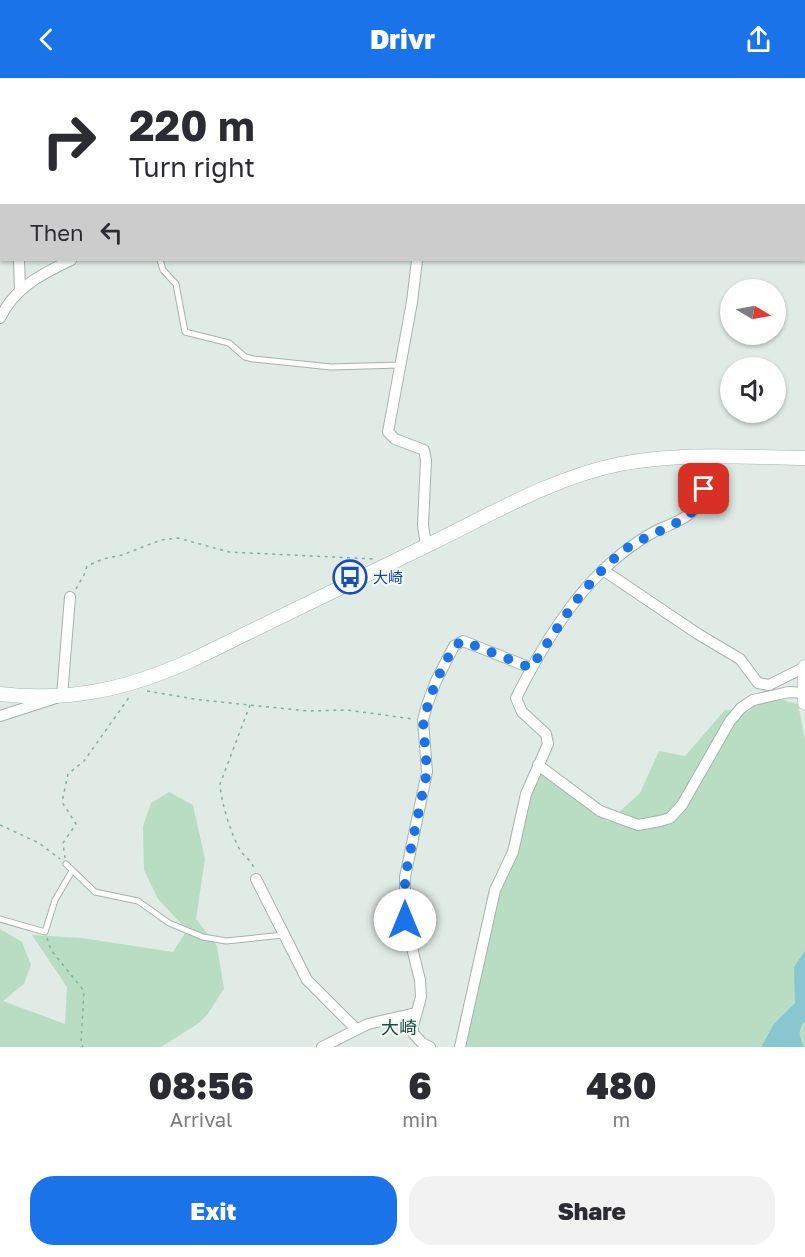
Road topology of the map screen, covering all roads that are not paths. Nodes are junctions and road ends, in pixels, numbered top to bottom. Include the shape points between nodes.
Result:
1 (19, 261) edge
2 (69, 261) edge
3 (160, 261) edge
4 (417, 261) edge
5 (20, 289) junction
6 (0, 318) edge
7 (401, 365) junction
8 (713, 457) junction
9 (805, 458) edge
10 (426, 546) junction
11 (603, 570) junction
12 (70, 597) road end
13 (805, 666) edge
14 (531, 668) junction
15 (0, 694) edge
16 (62, 696) junction
17 (804, 698) edge
18 (0, 716) edge
19 (538, 765) junction
20 (66, 864) road end
21 (72, 871) junction
22 (256, 879) road end
23 (0, 919) edge
24 (284, 935) junction
25 (416, 1013) junction
26 (356, 1029) junction
27 (322, 1047) edge
28 (430, 1047) edge
29 (460, 1047) edge

1 - 5 street
2 - 5 street
3 - 7 lane via 176,284 185,332 229,343 253,359 331,367
4 - 7 street
5 - 6 street
7 - 10 street via 388,432 394,439 424,450
8 - 9 street
8 - 10 street via 645,459 592,471 558,483
8 - 11 street via 700,503 689,516 627,548
10 - 16 street via 136,686
11 - 13 street via 740,659 758,683 768,685
11 - 14 street via 577,598
12 - 16 street
13 - 17 street
14 - 19 street via 516,698 522,712 546,734 548,744
14 - 25 street via 463,641 454,646 436,681 423,720 427,772 405,877 405,920 420,980 421,997
15 - 16 street
16 - 18 street
17 - 19 street via 789,692 753,700 741,708 729,721 682,805 670,818 660,821 638,825 600,812
19 - 29 street via 526,794 513,852 495,890
20 - 21 lane
21 - 23 lane via 55,900 45,932
21 - 24 lane via 95,892 138,901 169,923 203,937 226,941
22 - 24 street
24 - 26 street via 307,980
25 - 26 street
25 - 28 street via 413,1033
26 - 27 street

